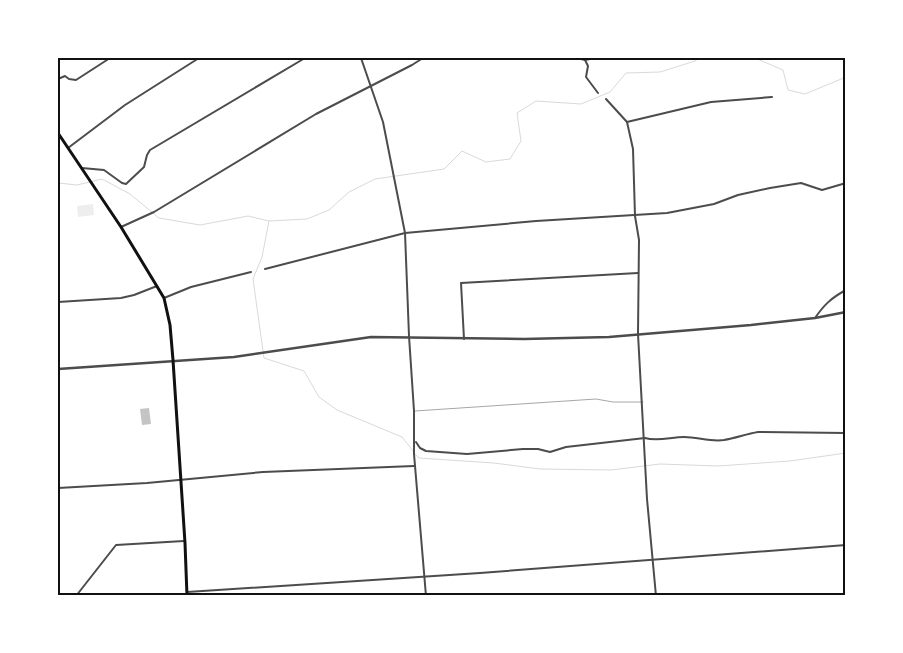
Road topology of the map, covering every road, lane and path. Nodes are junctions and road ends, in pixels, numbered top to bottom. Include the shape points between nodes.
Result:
1 (110, 58) edge
2 (199, 58) edge
3 (305, 58) edge
4 (360, 58) edge
5 (423, 58) edge
6 (577, 58) edge
7 (595, 58) edge
8 (585, 60) junction
9 (58, 79) edge
10 (371, 85) junction
11 (598, 93) dead end
12 (772, 97) dead end
13 (606, 99) dead end
14 (627, 122) junction
15 (58, 133) edge
16 (68, 148) junction
17 (82, 168) junction
18 (846, 183) edge
19 (635, 216) junction
20 (121, 227) junction
21 (405, 233) junction
22 (265, 269) dead end
23 (251, 272) dead end
24 (638, 274) junction
25 (157, 286) junction
26 (846, 290) edge
27 (164, 298) junction
28 (58, 302) edge
29 (846, 312) edge
30 (815, 318) junction
31 (638, 334) junction
32 (409, 336) junction
33 (464, 339) junction
34 (173, 360) junction
35 (58, 369) edge
36 (643, 402) junction
37 (414, 411) junction
38 (846, 433) edge
39 (645, 438) junction
40 (415, 441) junction
41 (415, 466) junction
42 (180, 479) junction
43 (58, 488) edge
44 (185, 541) junction
45 (846, 545) edge
46 (653, 560) junction
47 (424, 577) junction
48 (187, 594) edge
49 (76, 596) edge
50 (426, 596) edge
51 (656, 596) edge

1 - 9 street via 76,80 65,76
2 - 16 street via 125,105
3 - 17 street via 150,150 144,167 126,184 104,170
4 - 10 street
5 - 10 street
6 - 8 street
7 - 8 street
8 - 11 street via 588,66 586,77
10 - 20 street via 316,114 154,212
10 - 21 street via 383,122
12 - 14 street via 711,102
13 - 14 street
14 - 19 street via 633,150
15 - 16 main road
16 - 17 main road
17 - 20 main road
18 - 19 street via 822,190 801,183 738,195 701,207
19 - 21 street
19 - 24 street via 639,240
20 - 25 main road
21 - 22 street
21 - 32 street
23 - 27 street via 191,287
24 - 31 street
24 - 33 street via 461,283
25 - 27 main road
25 - 28 street via 121,298
26 - 30 street via 830,299
27 - 34 main road
29 - 30 street
30 - 31 street
31 - 33 street
31 - 36 street
32 - 33 street
32 - 34 street via 371,337 263,354
32 - 37 street
34 - 35 street
34 - 42 main road
36 - 37 lane via 596,399
36 - 39 street
37 - 40 street
38 - 39 street via 758,432 704,441 686,437
39 - 40 street via 566,447 550,452 523,449 468,454 426,452
39 - 46 street
40 - 41 street
41 - 42 street
41 - 47 street
42 - 43 street
42 - 44 main road
44 - 48 main road
44 - 49 street via 116,545
45 - 46 street
46 - 47 street
46 - 51 street
47 - 48 street
47 - 50 street

